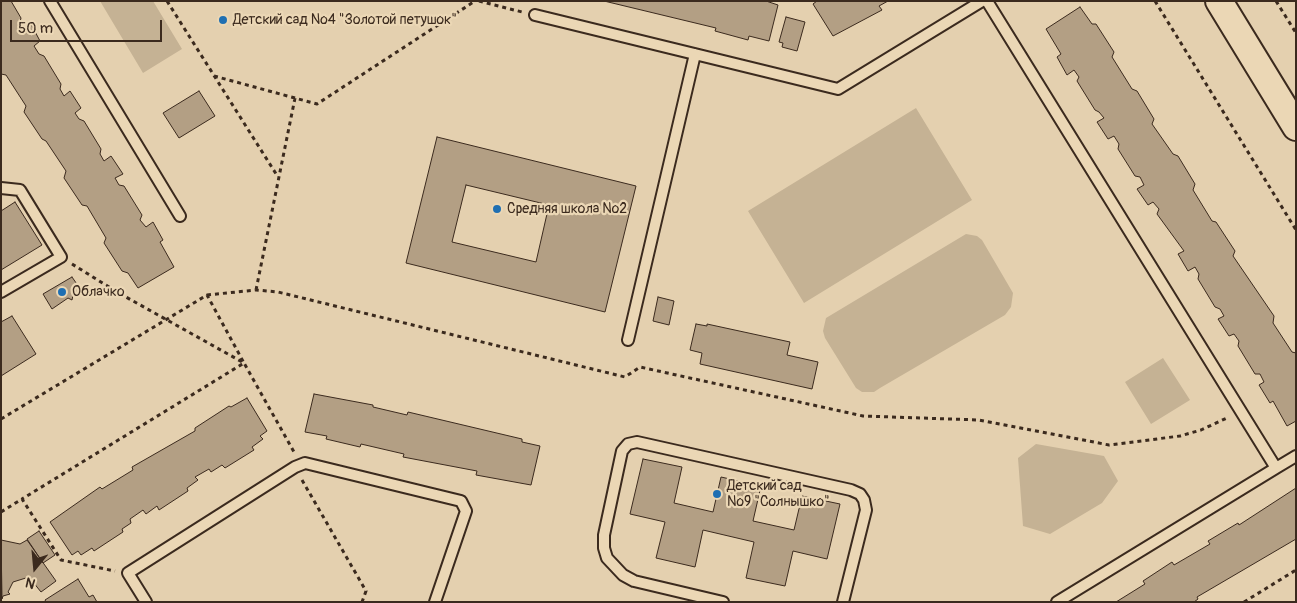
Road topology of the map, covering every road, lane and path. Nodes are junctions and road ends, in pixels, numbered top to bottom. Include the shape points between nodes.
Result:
1 (50, 1) edge
2 (167, 1) edge
3 (477, 1) edge
4 (982, 1) edge
5 (987, 1) edge
6 (1155, 1) edge
7 (1219, 1) edge
8 (1276, 1) edge
9 (535, 15) joint
10 (1296, 33) edge
11 (696, 54) junction
12 (214, 76) junction
13 (295, 98) junction
14 (1296, 127) edge
15 (278, 177) junction
16 (1, 188) edge
17 (180, 216) dead end
18 (1296, 230) edge
19 (61, 257) junction
20 (256, 290) junction
21 (1, 292) edge
22 (207, 295) junction
23 (166, 320) junction
24 (628, 340) dead end
25 (244, 363) junction
26 (1241, 412) junction
27 (1, 419) edge
28 (1296, 456) edge
29 (298, 465) junction
30 (1276, 468) junction
31 (22, 499) junction
32 (1, 512) edge
33 (1296, 570) edge
34 (128, 574) junction
35 (146, 602) edge
36 (362, 602) edge
37 (435, 602) edge
38 (723, 602) edge
39 (843, 602) edge
40 (1057, 602) edge
41 (1244, 602) edge

1 - 17 lane
2 - 12 path
3 - 9 path
3 - 13 path via 317,104
4 - 11 lane via 838,89
5 - 26 lane
6 - 18 path
7 - 14 street
8 - 10 path
9 - 11 lane
11 - 24 lane
12 - 13 path
12 - 15 path
13 - 15 path
15 - 20 path
16 - 19 lane via 20,190
19 - 21 lane
19 - 23 path
20 - 22 path
20 - 26 path via 278,292 625,377 640,367 863,416 979,420 1109,445 1180,436
22 - 23 path
22 - 25 path
23 - 25 path
23 - 27 path
25 - 29 path
25 - 31 path
26 - 30 lane
28 - 30 lane
29 - 34 lane
29 - 36 path via 366,591
29 - 37 lane via 306,463 461,501 466,511
30 - 40 lane
31 - 32 path
31 - 34 path via 61,560
33 - 41 path
34 - 35 lane
38 - 39 lane via 634,581 623,575 607,558 604,535 622,451 628,444 637,442 860,494 866,510

